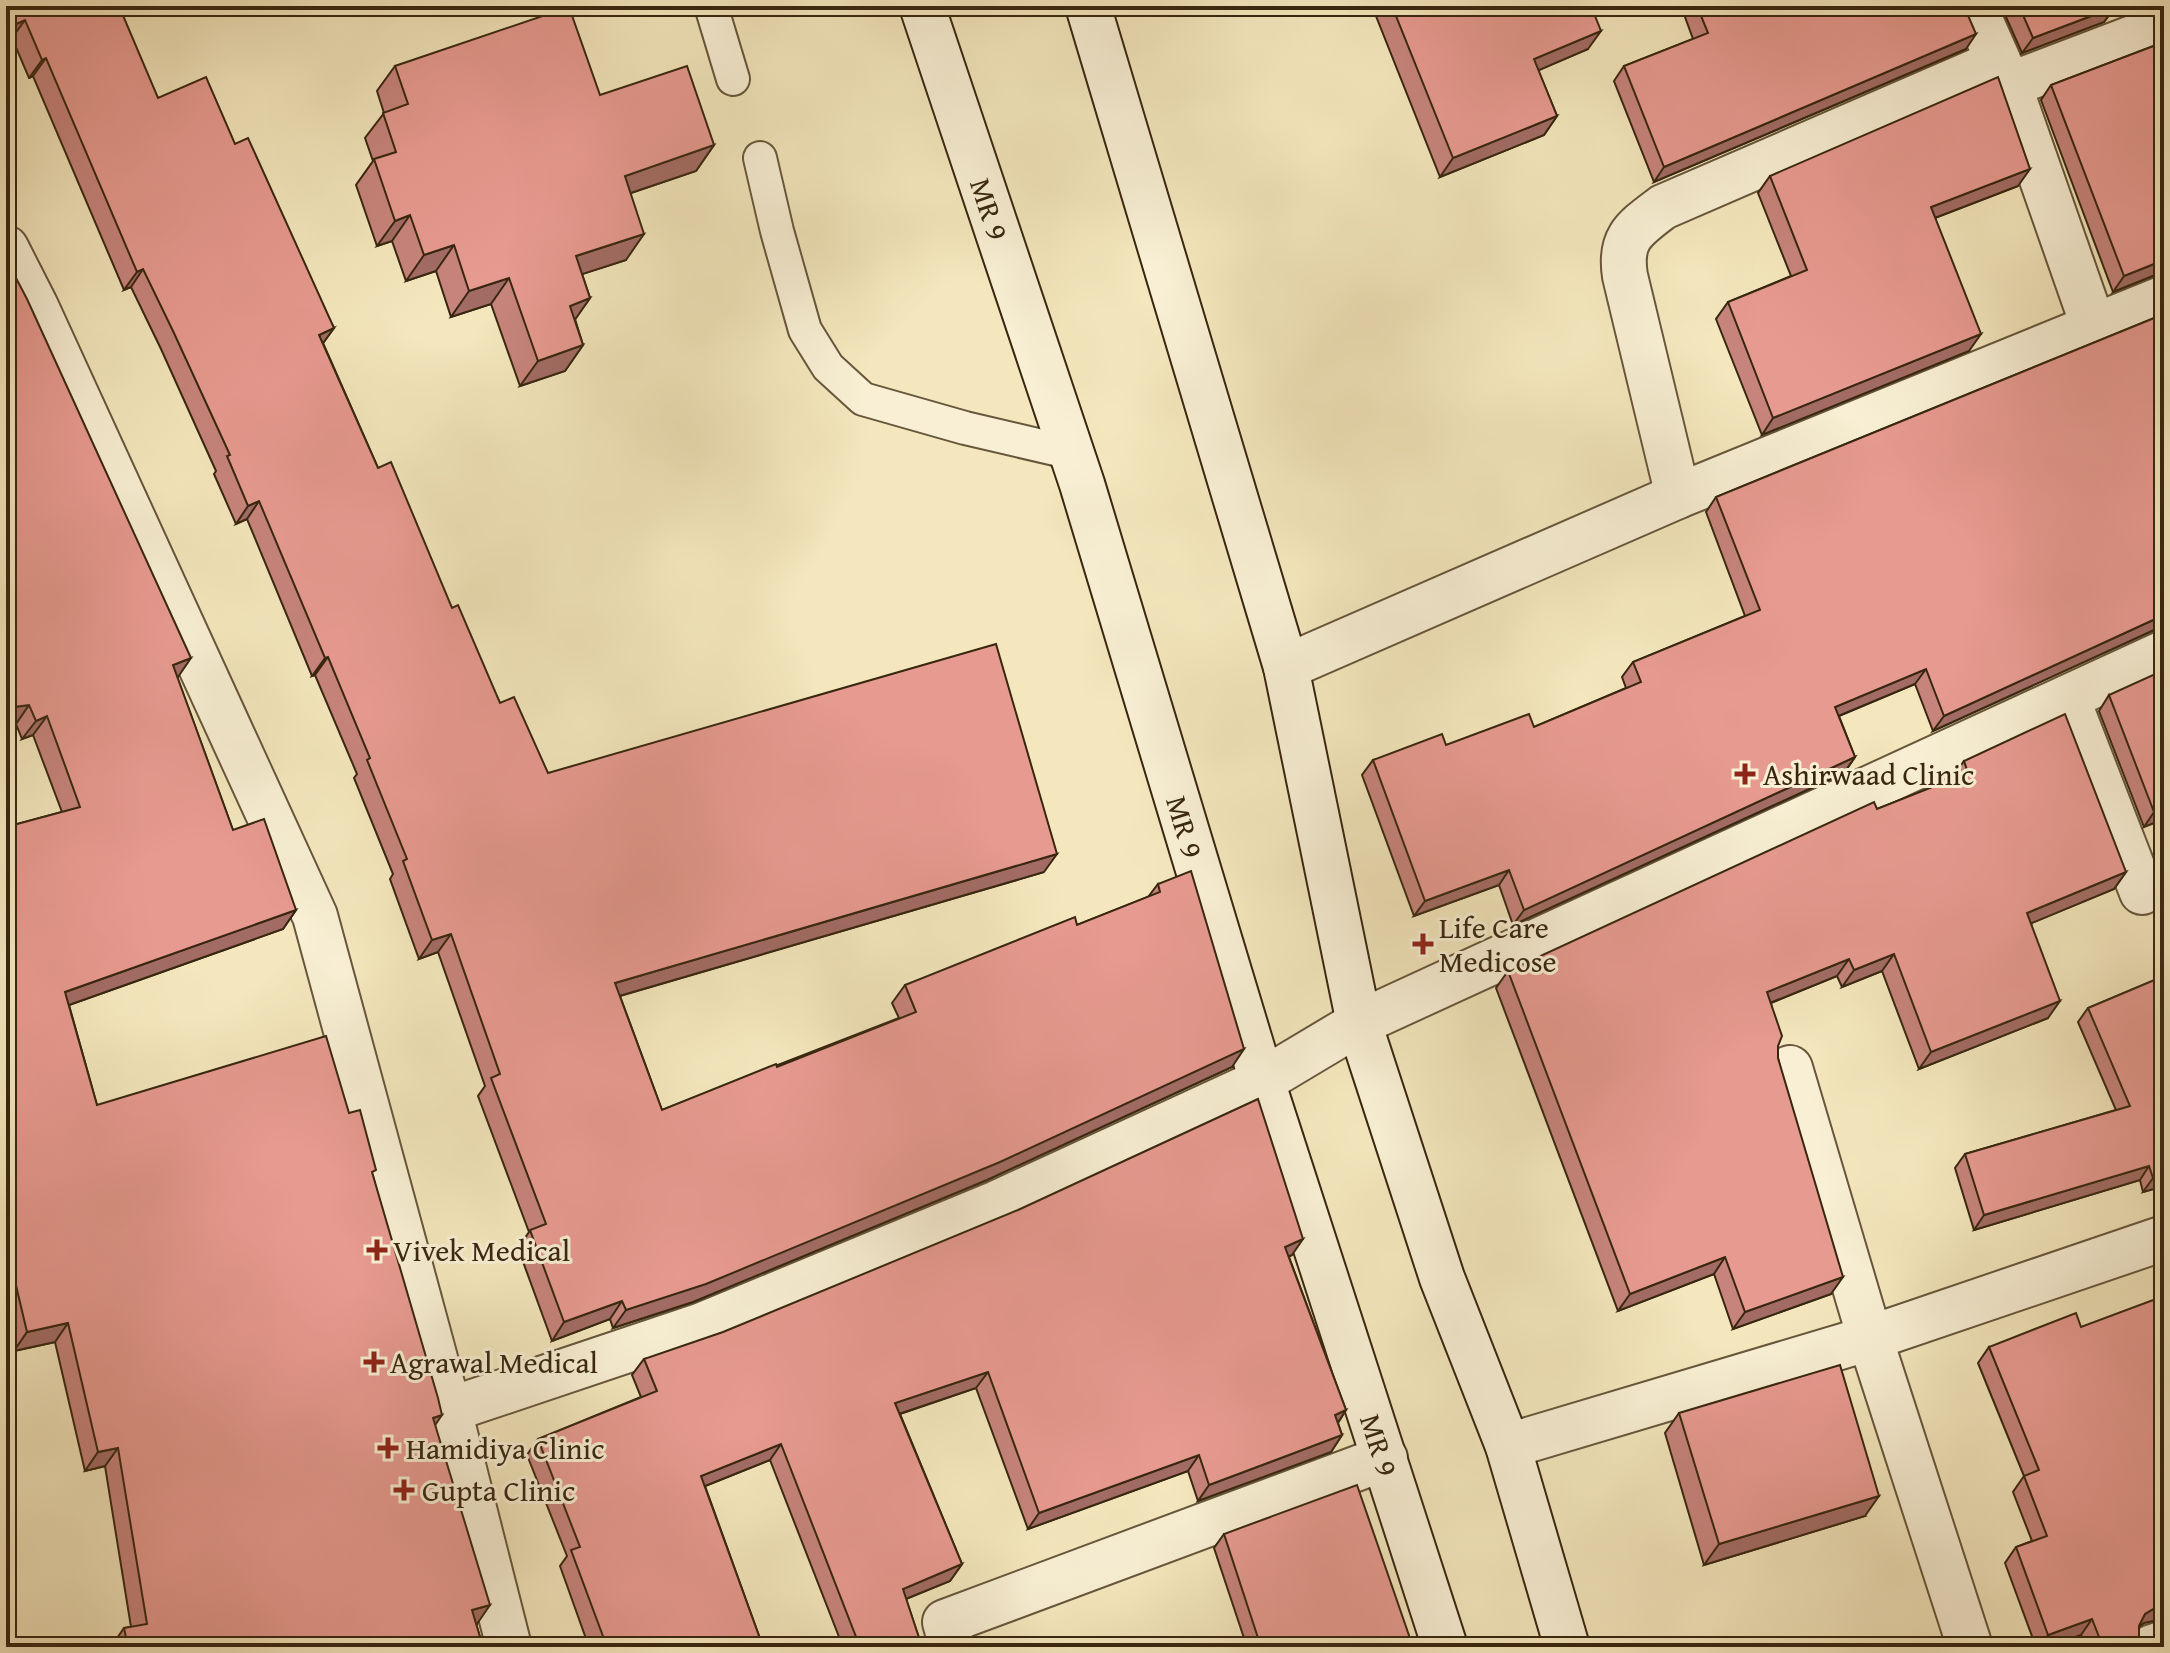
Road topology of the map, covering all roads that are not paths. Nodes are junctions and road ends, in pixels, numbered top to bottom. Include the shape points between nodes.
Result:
1 (711, 6) edge
2 (922, 6) edge
3 (1088, 6) edge
4 (1974, 6) edge
5 (2164, 26) edge
6 (2003, 73) junction
7 (733, 79) dead end
8 (760, 158) dead end
9 (6, 248) edge
10 (2164, 298) edge
11 (2093, 325) junction
12 (1072, 453) junction
13 (1678, 496) junction
14 (2164, 653) edge
15 (1286, 667) junction
16 (2067, 698) junction
17 (2142, 892) dead end
18 (1359, 1023) junction
19 (1790, 1068) dead end
20 (1262, 1081) junction
21 (2164, 1238) edge
22 (1870, 1338) junction
23 (449, 1410) junction
24 (1508, 1446) junction
25 (1385, 1458) junction
26 (2164, 1643) edge
27 (509, 1647) edge
28 (952, 1647) edge
29 (1445, 1647) edge
30 (1567, 1647) edge
31 (1970, 1647) edge
32 (2152, 1647) edge

1 - 7 lane
2 - 12 street, MR 9
3 - 15 street
4 - 6 street
5 - 6 street
6 - 11 street
6 - 13 street via 1663,207 1628,239 1621,253 1625,276
8 - 12 lane via 805,330 828,367 863,399
9 - 23 street via 315,916
10 - 11 street
11 - 13 street
12 - 20 street, MR 9
13 - 15 street
14 - 16 street
15 - 18 street
16 - 17 street
16 - 18 street
18 - 20 street
18 - 24 street via 1442,1278
19 - 22 street
20 - 23 street via 997,1203 702,1325
20 - 25 street, MR 9
21 - 22 street
22 - 24 street
22 - 31 street
23 - 27 street
24 - 30 street
25 - 28 street via 945,1622
25 - 29 street, MR 9
26 - 32 street

